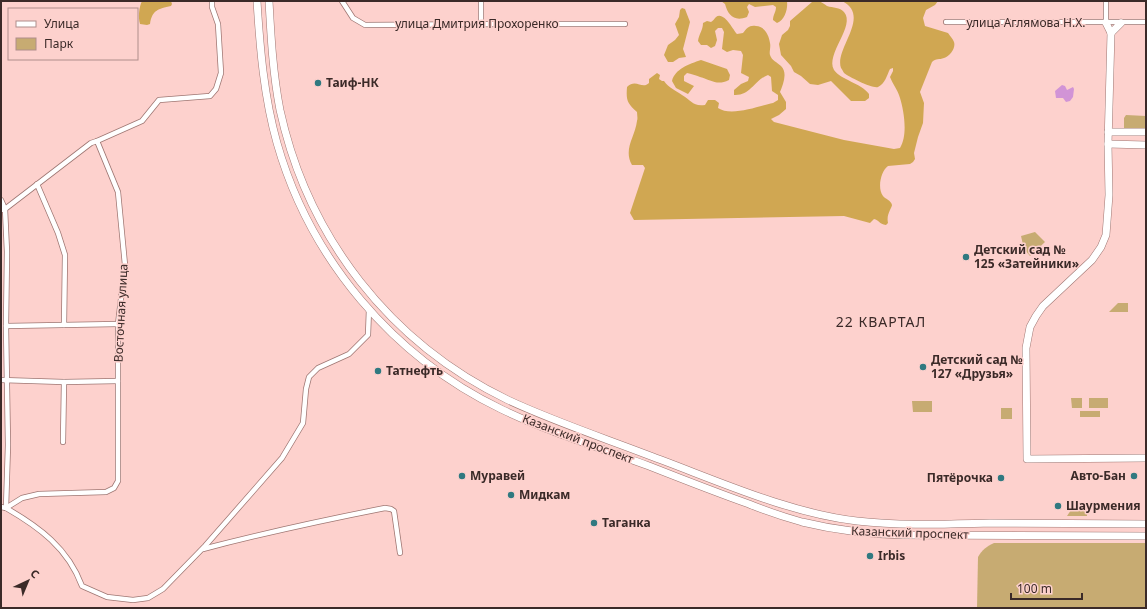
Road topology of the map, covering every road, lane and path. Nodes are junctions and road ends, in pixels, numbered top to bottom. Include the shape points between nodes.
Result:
1 (212, 1) edge
2 (257, 1) edge
3 (269, 1) edge
4 (342, 1) edge
5 (481, 1) edge
6 (1106, 1) edge
7 (946, 22) dead end
8 (1146, 22) edge
9 (1106, 23) junction
10 (1121, 23) junction
11 (481, 24) junction
12 (624, 24) dead end
13 (1111, 33) junction
14 (1108, 132) junction
15 (1146, 132) edge
16 (97, 141) junction
17 (1108, 144) junction
18 (1146, 145) edge
19 (37, 184) junction
20 (1, 200) edge
21 (3, 210) edge
22 (369, 309) junction
23 (118, 324) junction
24 (6, 326) junction
25 (64, 326) junction
26 (1, 380) edge
27 (7, 380) junction
28 (118, 381) junction
29 (64, 382) junction
30 (63, 442) dead end
31 (652, 456) junction
32 (1146, 458) edge
33 (647, 466) junction
34 (4, 507) edge
35 (1146, 524) edge
36 (1146, 536) edge
37 (202, 549) junction
38 (400, 553) dead end

1 - 16 street via 218,24 221,73 216,89 210,96 160,100 142,120
2 - 22 main road, Казанский проспект via 264,86 277,144 286,170 301,208 320,243 348,286
3 - 31 main road, Казанский проспект via 276,85 296,165 318,218 345,261 369,292 415,340 484,387 528,408
4 - 11 street, улица Дмитрия Прохоренко via 353,18 365,25
5 - 11 street
6 - 9 street
7 - 9 street, улица Аглямова Н.Х.
8 - 10 street, улица Аглямова Н.Х.
9 - 10 street, улица Аглямова Н.Х.
9 - 13 main road
10 - 13 main road
11 - 12 street, улица Дмитрия Прохоренко
13 - 14 main road
14 - 15 main road
14 - 17 main road
16 - 19 street
16 - 23 street, Восточная улица via 118,192 125,265
17 - 18 main road
17 - 32 main road via 1108,213 1106,235 1101,247 1092,260 1043,306 1028,334 1027,459
19 - 21 street
19 - 25 street via 65,255
20 - 21 street
21 - 24 street via 7,252
22 - 33 main road, Казанский проспект via 410,350 478,397 542,426
22 - 37 street via 368,335 349,354 318,368 309,377 304,423 282,458
23 - 25 street
23 - 28 street, Восточная улица
24 - 25 street
24 - 27 street
26 - 27 street
27 - 29 street
27 - 34 street via 8,445
28 - 29 street
28 - 34 street, Восточная улица via 118,481 114,488 106,492 39,494 22,498
29 - 30 street
31 - 33 main road via 654,465
31 - 35 main road, Казанский проспект via 774,502 807,512 857,521 913,524
33 - 36 main road, Казанский проспект via 780,515 827,528 903,535
34 - 37 street via 33,524 56,545 70,561 82,586 107,597 133,600 148,598 163,589
37 - 38 street via 263,533 386,508 394,511

